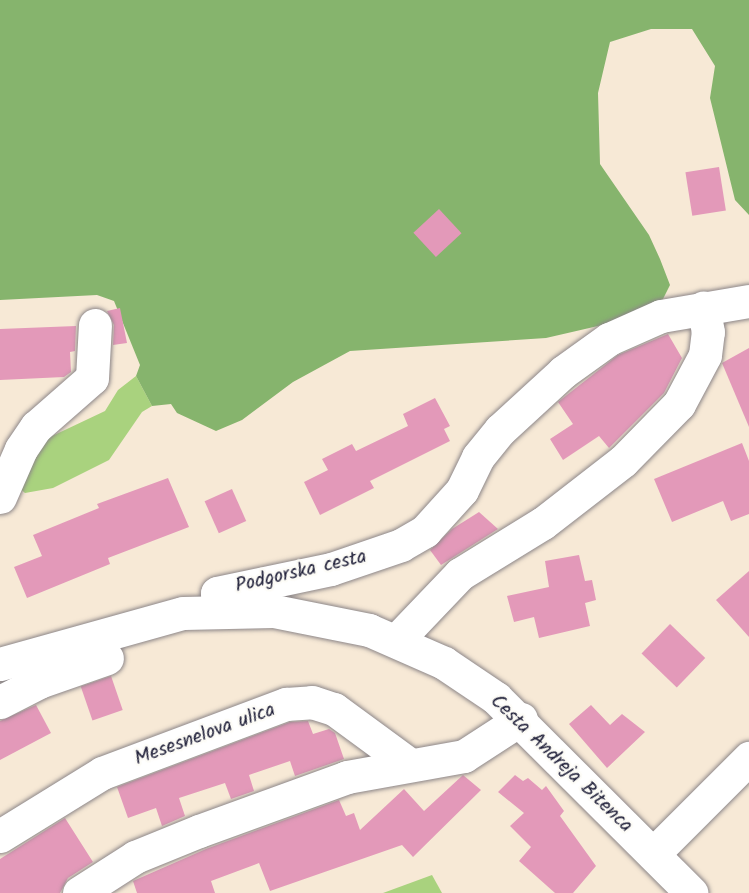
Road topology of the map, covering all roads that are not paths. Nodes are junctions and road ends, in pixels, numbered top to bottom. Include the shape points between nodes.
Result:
1 (749, 301) edge
2 (703, 307) junction
3 (95, 325) dead end
4 (0, 497) edge
5 (218, 610) junction
6 (397, 640) junction
7 (107, 658) dead end
8 (0, 664) edge
9 (0, 702) edge
10 (520, 719) junction
11 (749, 758) edge
12 (410, 764) junction
13 (0, 836) edge
14 (653, 854) junction
15 (79, 893) edge
16 (692, 893) edge

1 - 2 street, Podgorska cesta
2 - 5 street, Podgorska cesta via 661,316 627,331 563,372 500,430 478,457 462,490 425,531 401,545 331,569 217,593
2 - 6 street via 708,332 705,356 679,404 623,461 543,523 460,574
3 - 4 street via 92,378 36,428 21,449
5 - 6 street, Cesta Andreja Bitenca via 303,614
5 - 8 street, Cesta Andreja Bitenca via 160,618
6 - 10 street, Cesta Andreja Bitenca via 466,676
7 - 9 street via 39,682
10 - 12 street via 464,756
10 - 14 street, Cesta Andreja Bitenca
11 - 14 street
12 - 13 street, Mesesnelova ulica via 334,709 312,702 286,704 102,773
12 - 15 street via 347,777 198,831 135,857
14 - 16 street, Cesta Andreja Bitenca

